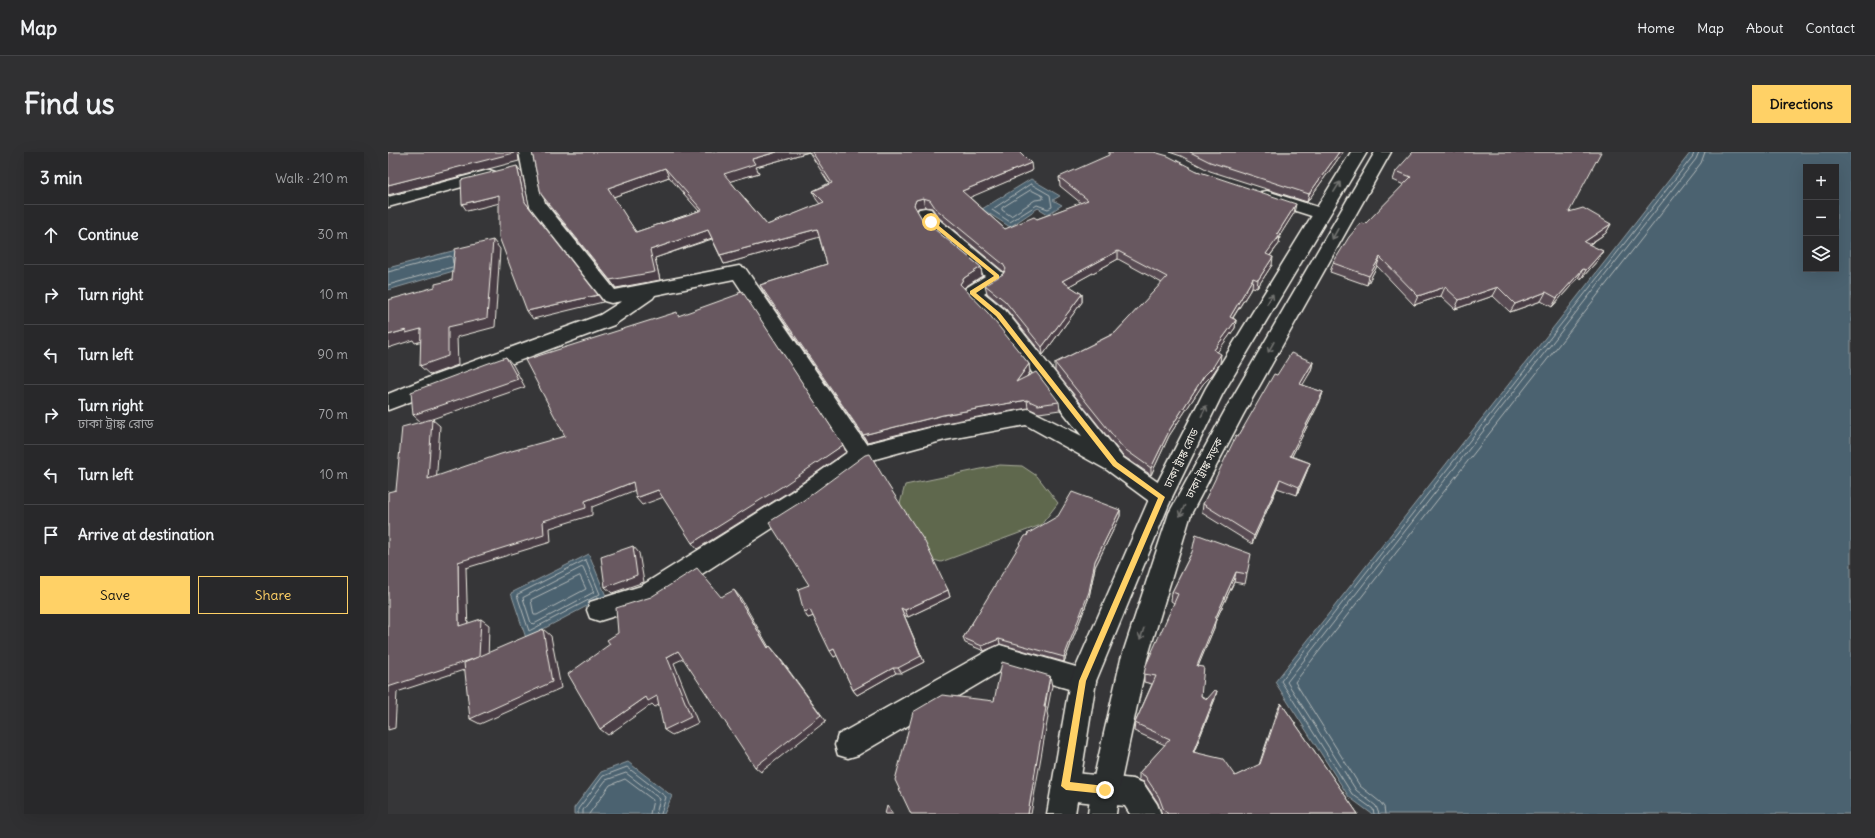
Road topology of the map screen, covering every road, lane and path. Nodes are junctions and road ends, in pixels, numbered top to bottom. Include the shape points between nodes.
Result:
1 (1359, 152) edge
2 (1383, 152) edge
3 (520, 163) edge
4 (1250, 190) edge
5 (388, 202) edge
6 (925, 213) edge
7 (1321, 214) junction
8 (656, 288) junction
9 (388, 402) edge
10 (861, 454) junction
11 (1115, 464) junction
12 (1161, 497) junction
13 (599, 610) dead end
14 (1083, 681) junction
15 (848, 745) dead end
16 (1066, 786) junction
17 (1104, 802) edge
18 (1061, 814) edge
19 (1147, 814) edge

7 -> 1 street, ঢাকা ট্রাঙ্ক রোড
2 -> 17 street, ঢাকা ট্রাঙ্ক সড়ক via 1180,513 1134,659
3 - 5 street
3 - 8 street via 537,204 611,297
4 - 7 street
6 - 11 street via 931,222 998,277 972,292 998,315
12 -> 7 street, ঢাকা ট্রাঙ্ক রোড via 1213,393
8 - 9 street via 607,320
8 - 10 street via 739,272
10 - 11 street via 944,432 1028,417
10 - 13 street via 799,499 648,595
11 - 12 street
12 - 14 street, ঢাকা ট্রাঙ্ক রোড
14 - 15 street via 1000,657
14 - 16 street, ঢাকা ট্রাঙ্ক রোড
16 - 17 street
16 - 18 street, ঢাকা ট্রাঙ্ক রোড
17 - 19 street via 1133,793

